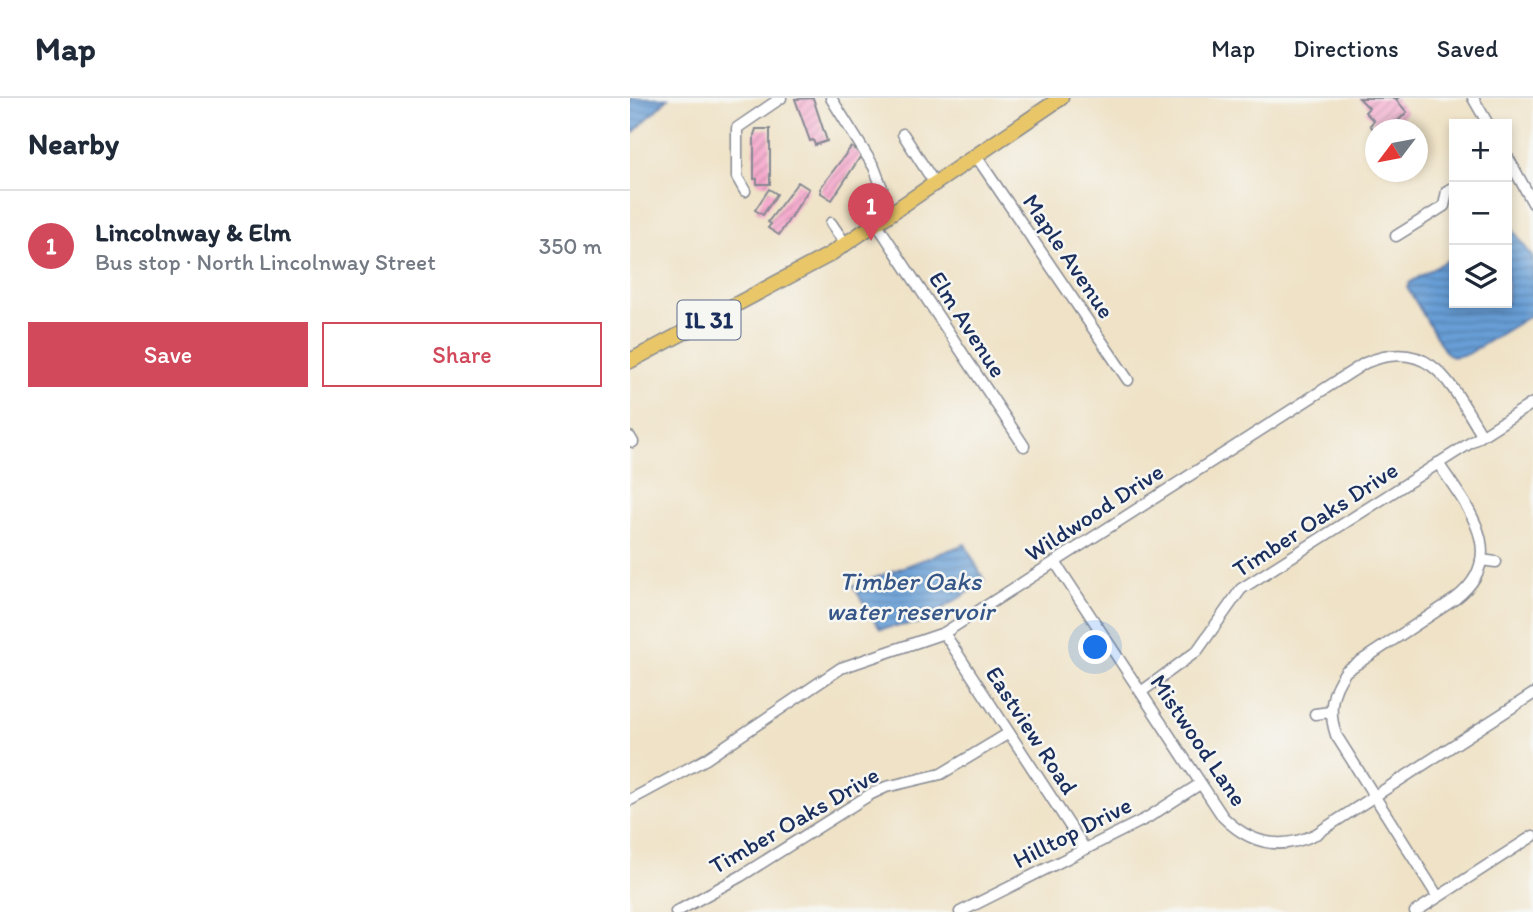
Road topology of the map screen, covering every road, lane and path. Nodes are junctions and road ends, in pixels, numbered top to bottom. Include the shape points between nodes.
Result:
1 (781, 98) edge
2 (831, 98) edge
3 (1061, 98) edge
4 (1473, 98) edge
5 (1485, 119) edge
6 (903, 134) dead end
7 (976, 156) junction
8 (1512, 164) edge
9 (935, 184) junction
10 (882, 188) dead end
11 (1449, 190) edge
12 (745, 191) dead end
13 (1531, 195) edge
14 (831, 223) dead end
15 (877, 224) junction
16 (1396, 236) dead end
17 (846, 245) junction
18 (630, 361) edge
19 (1128, 380) dead end
20 (1533, 403) edge
21 (1482, 435) junction
22 (1024, 446) dead end
23 (1438, 463) junction
24 (1481, 561) junction
25 (1055, 562) junction
26 (1496, 562) dead end
27 (944, 634) junction
28 (1141, 692) junction
29 (1533, 694) edge
30 (1330, 712) junction
31 (1315, 714) dead end
32 (1009, 733) junction
33 (1200, 784) junction
34 (1374, 796) junction
35 (630, 800) edge
36 (1533, 836) edge
37 (1267, 844) junction
38 (1085, 849) junction
39 (1264, 857) dead end
40 (1438, 897) junction
41 (676, 912) edge
42 (960, 912) edge
43 (1415, 912) edge

1 - 12 street via 737,128 737,177
2 - 10 street
3 - 7 main road, IL 31
4 - 5 street
6 - 9 street
7 - 9 main road, IL 31
7 - 19 street, Maple Avenue
8 - 13 street
9 - 15 main road, IL 31
11 - 16 street via 1444,206
14 - 17 street
15 - 17 main road, IL 31
15 - 22 street, Elm Avenue
17 - 18 main road, IL 31
20 - 21 street, Timber Oaks Drive
21 - 23 street, Timber Oaks Drive
21 - 25 street, Wildwood Drive via 1435,366 1398,353 1383,355
23 - 24 street via 1478,527
23 - 28 street, Timber Oaks Drive via 1241,589 1197,651
24 - 26 street
24 - 30 street via 1465,592 1346,671
25 - 27 street, Wildwood Drive
25 - 28 street, Mistwood Lane
27 - 32 street, Eastview Road
27 - 35 street, Wildwood Drive via 841,668 706,759
28 - 33 street, Mistwood Lane
29 - 34 street
30 - 31 street
30 - 34 street via 1336,735
32 - 38 street, Eastview Road
32 - 41 street, Timber Oaks Drive via 948,771 871,794
33 - 37 street, Mistwood Lane via 1237,831
33 - 38 street, Hilltop Drive via 1147,818
34 - 37 street via 1306,839
34 - 40 street
36 - 40 street
37 - 39 street
38 - 42 street, Hilltop Drive
40 - 43 street

